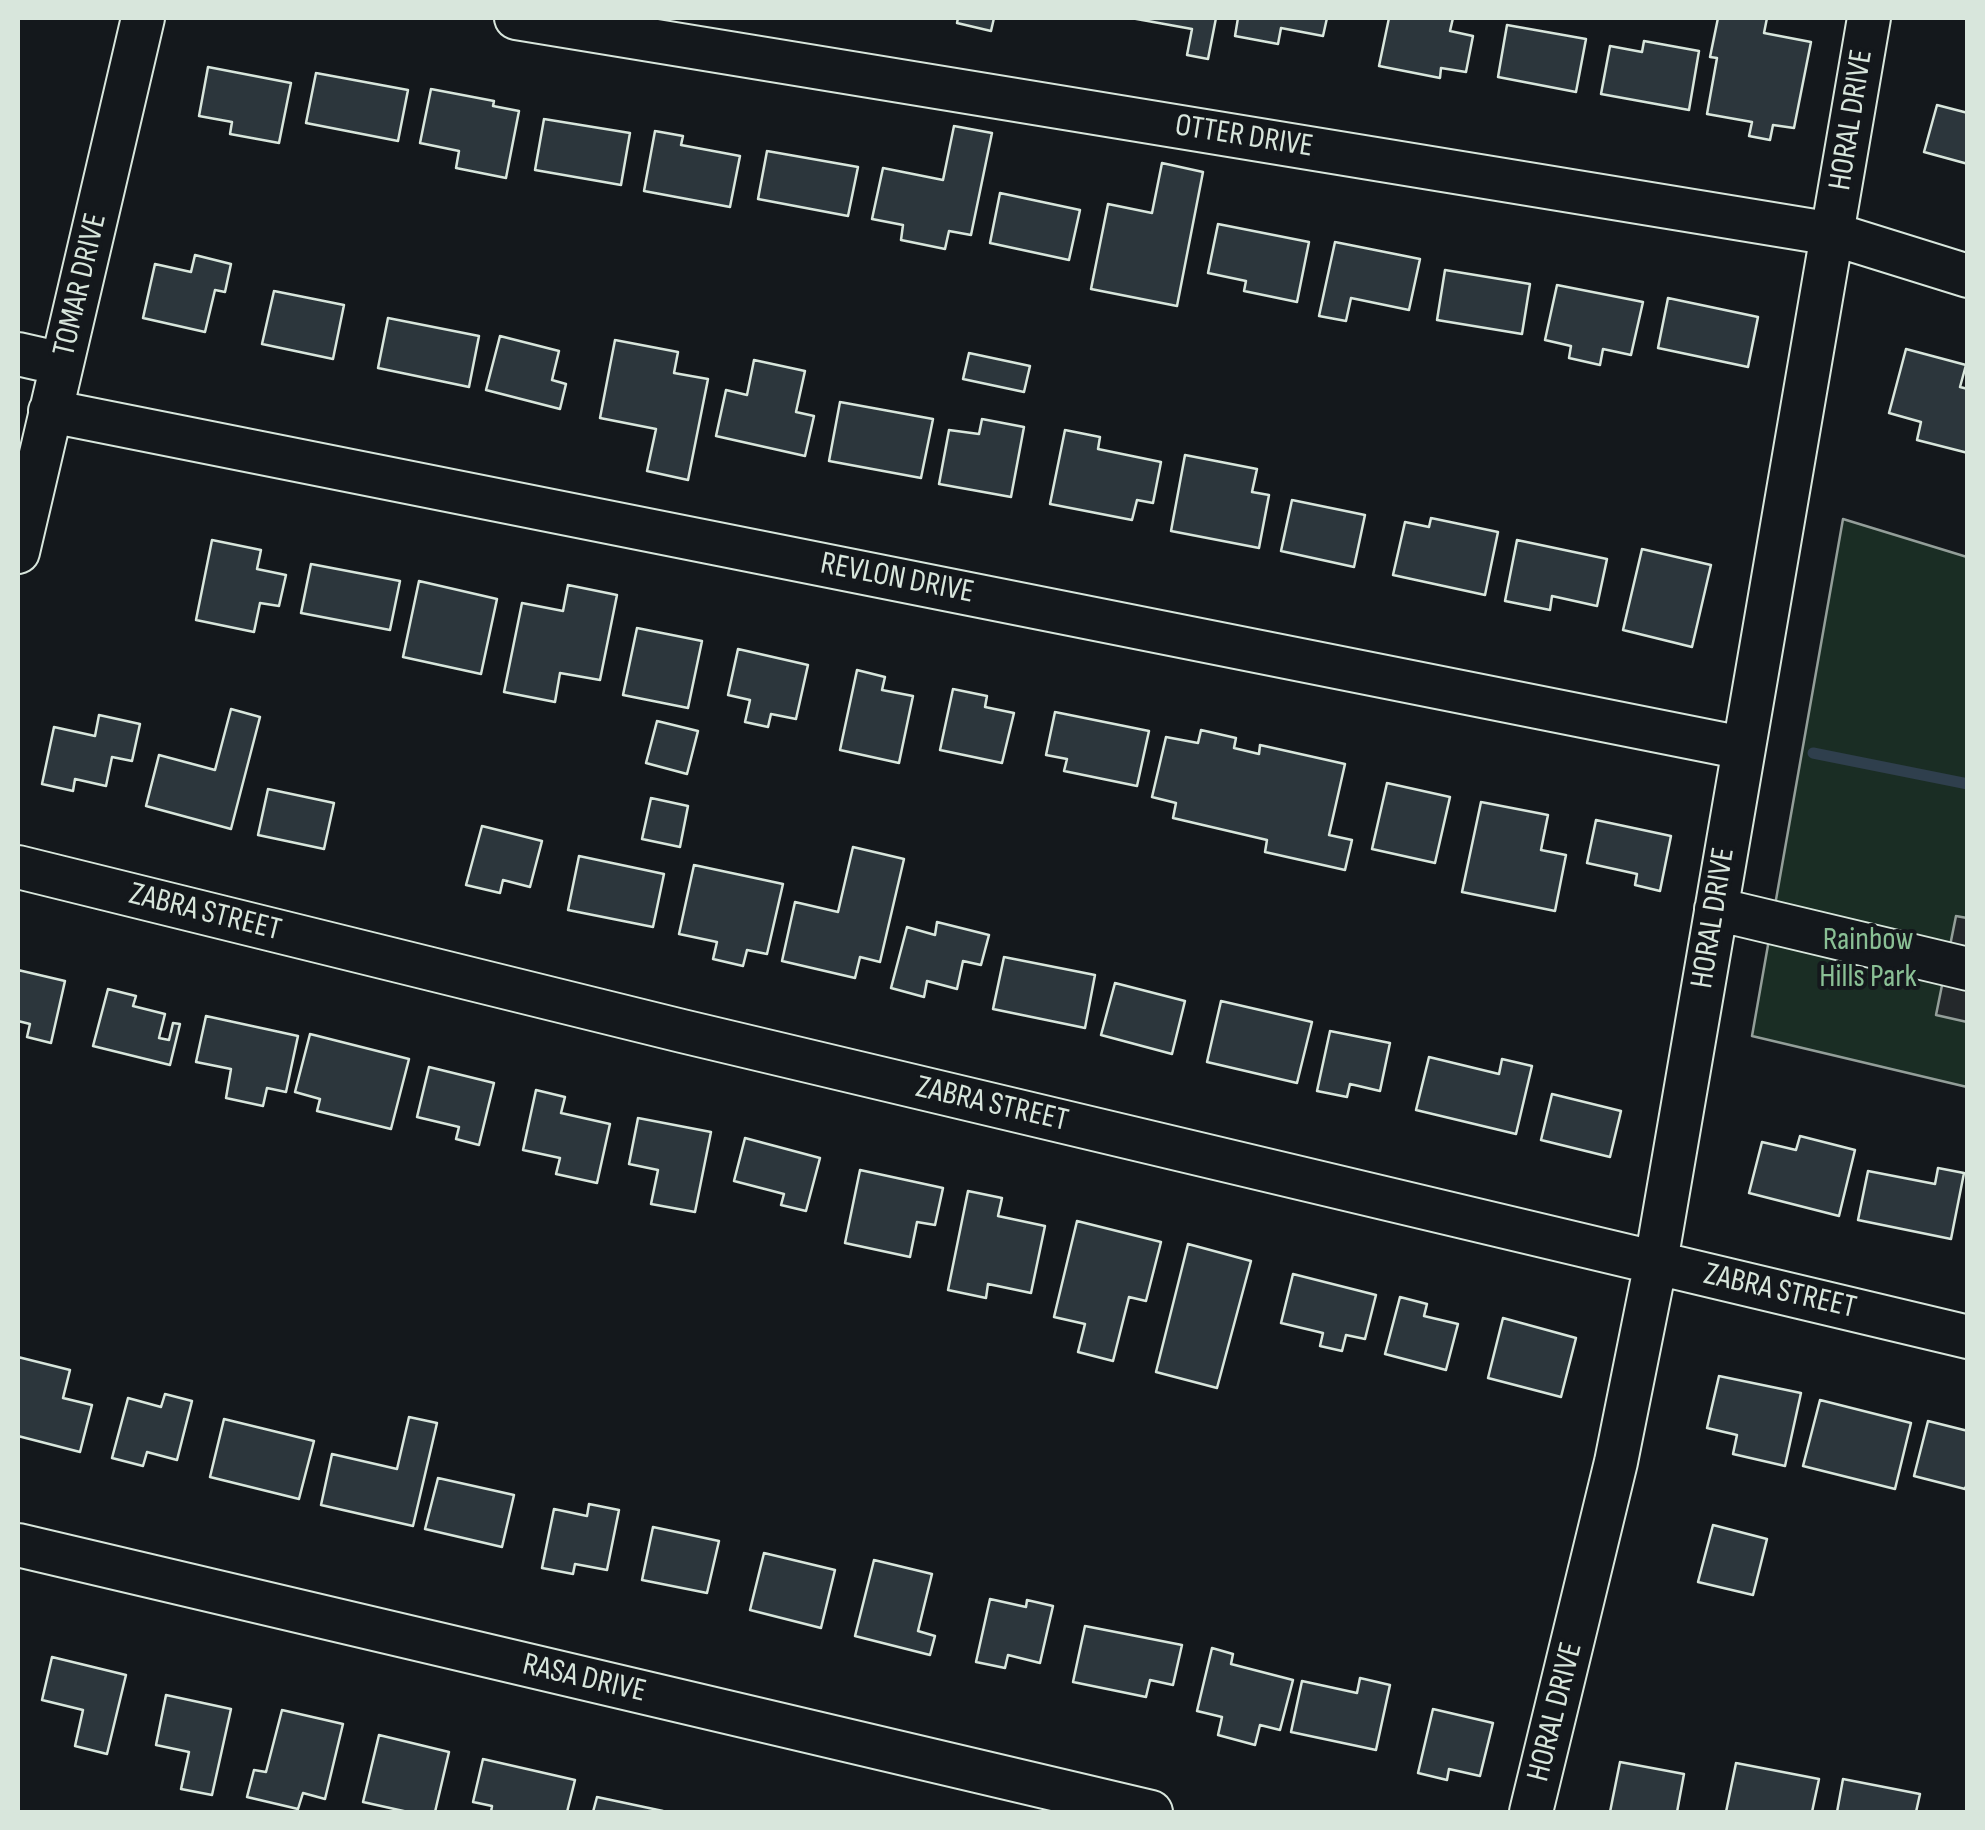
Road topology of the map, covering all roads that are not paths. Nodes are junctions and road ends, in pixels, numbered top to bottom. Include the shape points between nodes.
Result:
1 (143, 18) edge
2 (516, 18) edge
3 (1869, 18) edge
4 (1833, 234) junction
5 (1968, 276) edge
6 (18, 354) edge
7 (62, 364) junction
8 (50, 411) junction
9 (18, 552) edge
10 (1743, 748) junction
11 (18, 867) edge
12 (1716, 909) junction
13 (1968, 969) edge
14 (1656, 1262) junction
15 (1968, 1337) edge
16 (18, 1545) edge
17 (1151, 1812) edge
18 (1532, 1812) edge

1 - 7 street, TOMAR DRIVE
2 - 4 street, OTTER DRIVE
3 - 4 street, HORAL DRIVE
4 - 5 street, OTTER DRIVE
4 - 10 street, HORAL DRIVE
6 - 7 street
7 - 8 street, TOMAR DRIVE
8 - 9 street, TOMAR DRIVE
8 - 10 street, REVLON DRIVE
10 - 12 street, HORAL DRIVE
11 - 14 street, ZABRA STREET
12 - 13 street
12 - 14 street, HORAL DRIVE
14 - 15 street, ZABRA STREET
14 - 18 street, HORAL DRIVE
16 - 17 street, RASA DRIVE

